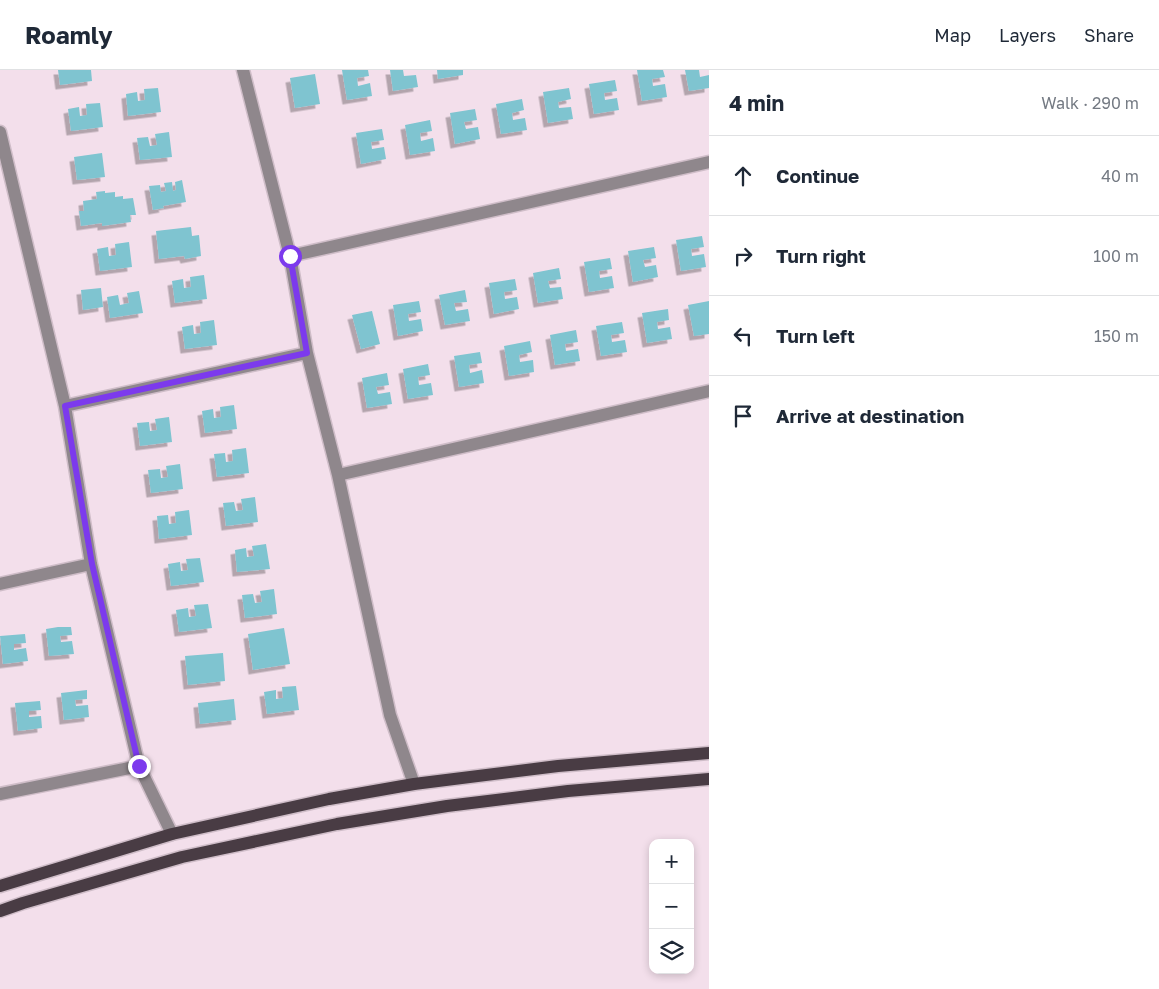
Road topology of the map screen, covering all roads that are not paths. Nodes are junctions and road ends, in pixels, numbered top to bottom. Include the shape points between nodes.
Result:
1 (243, 70) edge
2 (0, 132) edge
3 (709, 162) edge
4 (290, 256) junction
5 (307, 353) junction
6 (709, 391) edge
7 (65, 406) junction
8 (338, 476) junction
9 (92, 564) junction
10 (0, 584) edge
11 (709, 752) edge
12 (139, 766) junction
13 (709, 779) edge
14 (414, 784) junction
15 (0, 794) edge
16 (172, 834) junction
17 (0, 886) edge
18 (0, 911) edge

1 - 4 street
2 - 7 street
3 - 4 street
4 - 5 street
5 - 7 street
5 - 8 street
6 - 8 street
7 - 9 street
8 - 14 street via 390,715
9 - 10 street
9 - 12 street
11 - 14 main road
12 - 15 street
12 - 16 street
13 - 18 main road via 447,806 337,824 182,857
14 - 16 main road via 329,799
16 - 17 main road

